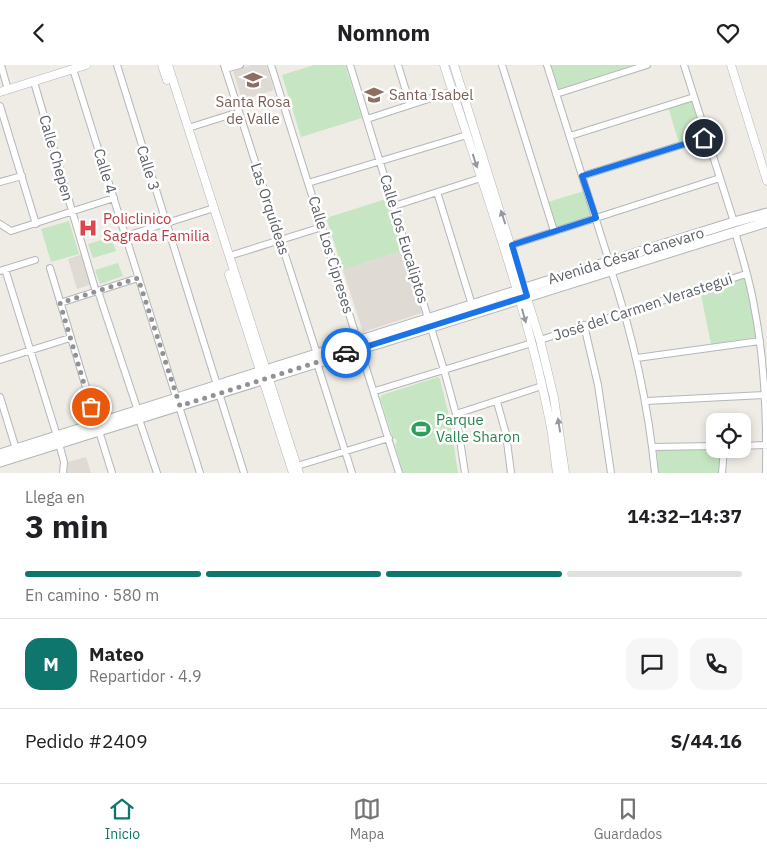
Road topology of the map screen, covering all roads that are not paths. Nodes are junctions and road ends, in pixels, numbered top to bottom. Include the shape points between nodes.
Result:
1 (1, 65) edge
2 (86, 65) edge
3 (117, 65) edge
4 (162, 65) edge
5 (168, 65) edge
6 (240, 65) edge
7 (271, 65) edge
8 (350, 65) edge
9 (398, 65) edge
10 (444, 65) edge
11 (454, 65) edge
12 (502, 65) edge
13 (547, 65) edge
14 (647, 65) edge
15 (684, 65) edge
16 (731, 65) edge
17 (638, 66) edge
18 (225, 67) edge
19 (73, 69) junction
20 (34, 82) junction
21 (8, 90) junction
22 (453, 91) junction
23 (0, 92) edge
24 (556, 94) junction
25 (694, 97) junction
26 (410, 105) junction
27 (0, 106) edge
28 (238, 112) junction
29 (367, 119) junction
30 (188, 128) junction
31 (467, 135) junction
32 (570, 136) junction
33 (706, 137) junction
34 (380, 161) junction
35 (765, 165) edge
36 (22, 176) junction
37 (582, 176) junction
38 (481, 178) junction
39 (720, 178) junction
40 (767, 181) edge
41 (0, 182) edge
42 (308, 183) junction
43 (437, 192) junction
44 (114, 198) junction
45 (394, 205) junction
46 (212, 209) junction
47 (72, 213) junction
48 (767, 213) edge
49 (596, 218) junction
50 (734, 222) junction
51 (767, 222) edge
52 (165, 223) junction
53 (0, 224) edge
54 (36, 225) junction
55 (322, 227) junction
56 (554, 231) junction
57 (735, 232) junction
58 (126, 236) junction
59 (280, 241) junction
60 (512, 245) junction
61 (229, 256) junction
62 (35, 260) dead end
63 (610, 266) junction
64 (50, 268) dead end
65 (2, 270) edge
66 (746, 274) junction
67 (138, 278) junction
68 (97, 292) junction
69 (522, 293) junction
70 (60, 303) junction
71 (472, 305) junction
72 (625, 312) junction
73 (430, 323) junction
74 (584, 325) junction
75 (70, 338) junction
76 (540, 340) junction
77 (760, 341) junction
78 (532, 343) junction
79 (359, 345) junction
80 (30, 351) junction
81 (317, 358) junction
82 (637, 358) junction
83 (0, 360) edge
84 (444, 370) junction
85 (264, 375) junction
86 (542, 386) junction
87 (218, 389) junction
88 (375, 391) junction
89 (766, 395) edge
90 (0, 397) edge
91 (646, 401) junction
92 (178, 402) junction
93 (497, 402) junction
94 (456, 414) junction
95 (138, 415) junction
96 (98, 427) junction
97 (389, 438) junction
98 (58, 440) junction
99 (767, 445) edge
100 (706, 446) edge
101 (751, 446) edge
102 (652, 447) junction
103 (16, 449) junction
104 (346, 451) junction
105 (0, 454) edge
106 (723, 458) edge
107 (0, 463) edge
108 (296, 471) edge
109 (63, 473) edge
110 (112, 473) edge
111 (156, 473) edge
112 (200, 473) edge
113 (244, 473) edge
114 (352, 473) edge
115 (399, 473) edge
116 (465, 473) edge
117 (511, 473) edge
118 (557, 473) edge
119 (565, 473) edge
120 (611, 473) edge
121 (655, 473) edge
122 (722, 473) edge
123 (766, 473) edge

1 - 21 street
2 - 19 street
3 - 52 street, Calle 3
4 - 46 street
5 - 30 street
6 - 18 street
7 - 42 street, Calle Los Cipreses
8 - 29 street, Calle Los Eucaliptos
9 - 26 street
10 - 22 street
60 -> 11 street
12 - 56 street
13 - 24 street
14 - 17 street
15 - 25 street
16 - 35 street
17 - 24 street
18 - 28 street, Las Orquídeas
19 - 20 street
19 - 44 street, Calle 4
20 - 21 street
20 - 47 street, Calle Chepen
21 - 23 street
22 - 26 street
22 - 31 street
24 - 32 street
25 - 32 street
25 - 33 street
26 - 29 street
27 - 36 street
28 - 30 street
28 - 59 street, Las Orquídeas
29 - 34 street, Calle Los Eucaliptos
30 - 46 street
31 - 34 street
31 -> 38 street
32 - 37 street
33 - 37 street
33 - 39 street
34 - 42 street
34 - 45 street, Calle Los Eucaliptos
35 - 40 street
36 - 41 street
36 - 54 street
37 - 49 street
38 - 43 street
38 - 69 street
39 - 49 street
39 - 50 street
42 - 55 street, Calle Los Cipreses
43 - 45 street
43 - 71 street
44 - 47 street
44 - 58 street, Calle 4
45 - 73 street, Calle Los Eucaliptos
46 - 52 street
46 - 61 street
46 - 85 street
47 - 54 street
47 - 68 street, Calle Chepen
48 - 50 main road, Avenida César Canevaro
49 - 56 street
49 - 63 street
50 - 63 main road, Avenida César Canevaro
51 - 57 main road, Avenida César Canevaro
52 - 58 street
52 - 87 street, Calle 3
53 - 54 street via 11,231
55 - 59 street
55 - 79 street, Calle Los Cipreses
56 - 60 street
57 - 63 main road, Avenida César Canevaro
57 - 66 street
58 - 67 street, Calle 4
59 - 61 street
59 - 81 street, Las Orquídeas
60 - 69 street
61 - 85 street
62 - 65 street
63 - 69 main road, Avenida César Canevaro
63 - 72 street
64 - 70 street
65 - 80 street
66 - 72 street, José del Carmen Verastegui
66 - 77 street
67 - 68 street
67 - 92 street, Calle 4
68 - 70 street
68 - 95 street, Calle Chepen
69 - 71 main road, Avenida César Canevaro
69 - 73 main road, Avenida César Canevaro
69 - 76 street
69 -> 78 street
70 - 75 street
71 - 73 main road, Avenida César Canevaro
72 - 74 street, José del Carmen Verastegui
72 - 82 street
73 - 79 main road, Avenida César Canevaro
73 - 84 street, Calle Los Eucaliptos
74 - 76 street, José del Carmen Verastegui
74 - 120 street via 598,385
75 - 80 street
75 - 96 street
119 -> 76 street via 554,398
77 - 82 street
77 - 89 street
78 - 84 street
78 - 86 street
79 - 81 main road, Avenida César Canevaro
79 - 88 street, Calle Los Cipreses
80 - 83 street
80 - 98 street
81 - 85 main road, Avenida César Canevaro
81 - 104 street, Las Orquídeas
82 - 91 street
84 - 88 street
84 - 94 street, Calle Los Eucaliptos
85 - 87 main road, Avenida César Canevaro
85 - 108 street
86 - 93 street
86 - 118 street
87 - 92 main road, Avenida César Canevaro
87 - 113 street, Calle 3
88 - 97 street, Calle Los Cipreses
89 - 91 street
89 - 99 street
90 - 103 street
91 - 102 street
92 - 95 main road, Avenida César Canevaro
92 - 112 street, Calle 4
93 - 94 street
93 - 117 street via 506,434
94 - 116 street, Calle Los Eucaliptos
95 - 96 main road, Avenida César Canevaro
95 - 111 street, Calle Chepen
96 - 98 main road, Avenida César Canevaro
96 - 110 street
97 - 104 street
97 - 115 street, Calle Los Cipreses
98 - 103 main road, Avenida César Canevaro
98 - 107 main road, Avenida César Canevaro
98 - 109 street via 64,462
99 - 101 street
99 - 123 street
100 - 102 street
102 - 121 street
103 - 105 main road, Avenida César Canevaro
104 - 108 street
104 - 114 street, Las Orquídeas
106 - 122 street

